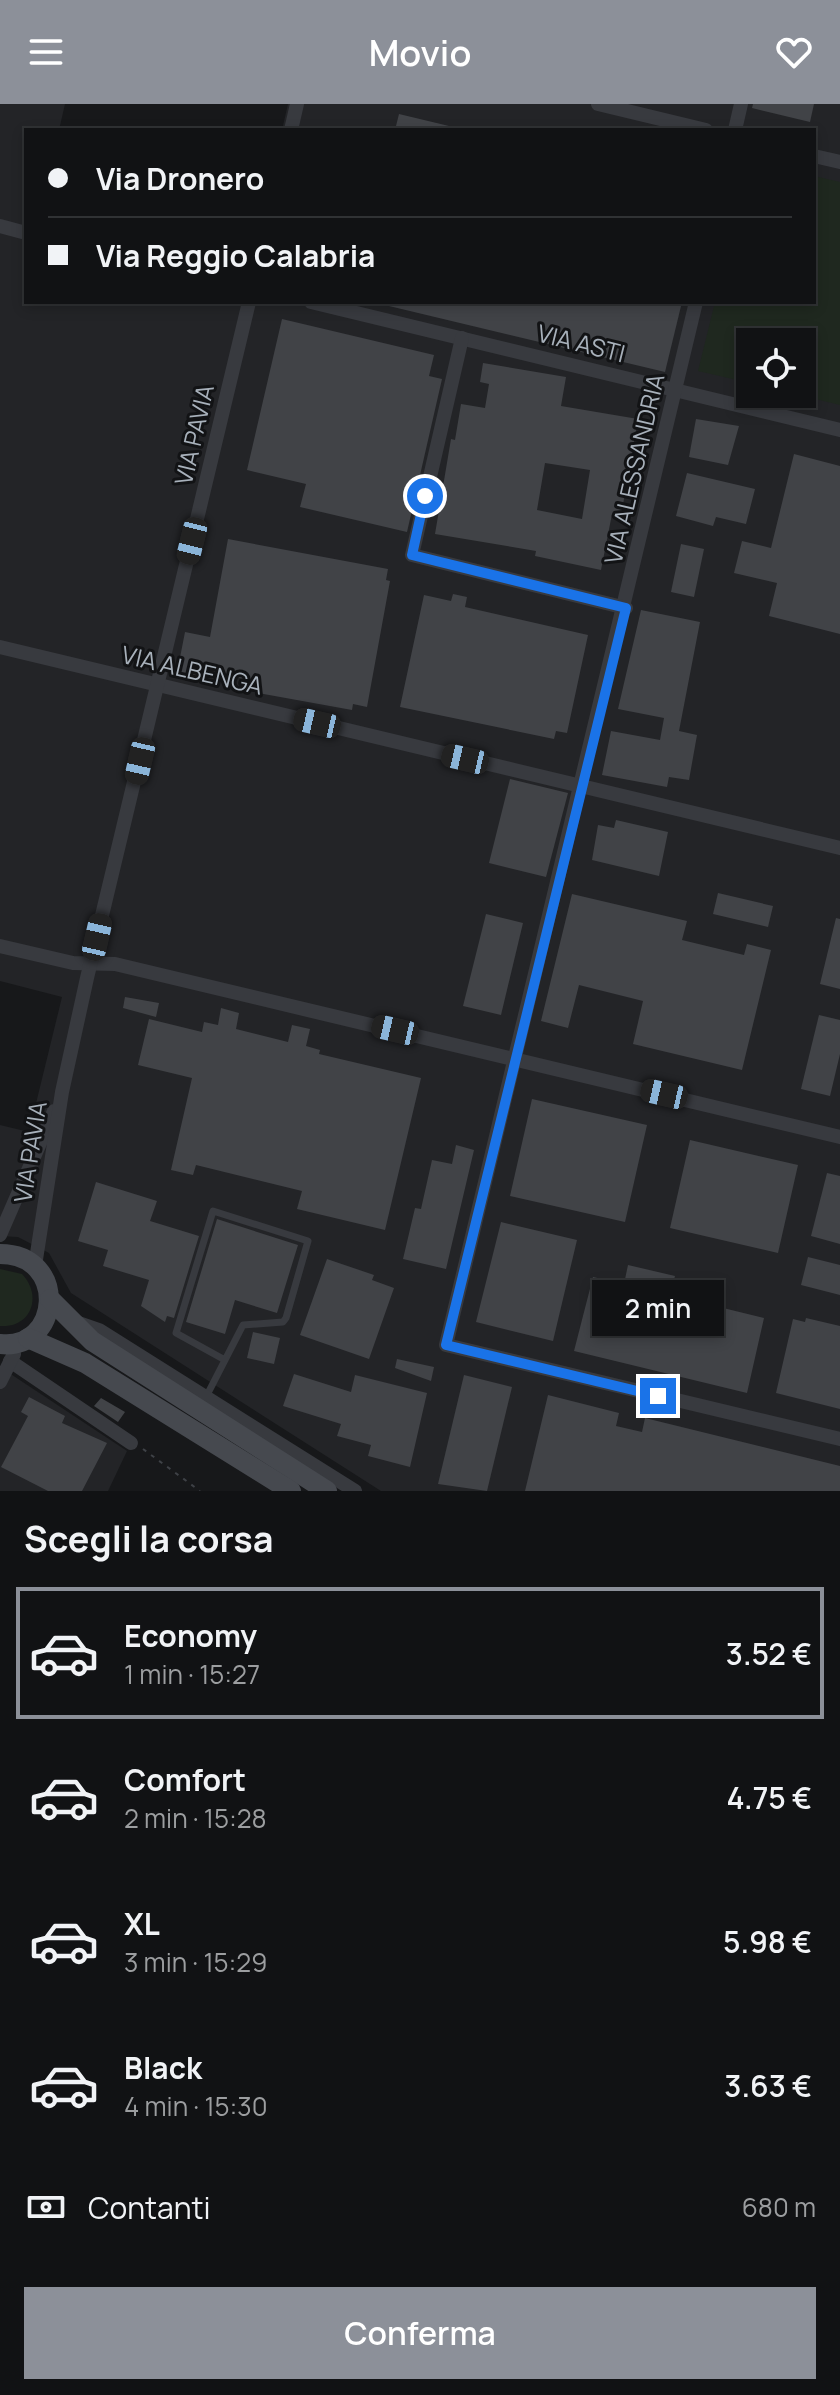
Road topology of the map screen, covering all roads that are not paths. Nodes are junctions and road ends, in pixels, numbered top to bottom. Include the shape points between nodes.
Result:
1 (297, 104) edge
2 (598, 104) edge
3 (741, 104) edge
4 (291, 128) edge
5 (698, 128) edge
6 (735, 128) edge
7 (816, 156) edge
8 (840, 162) edge
9 (0, 226) edge
10 (24, 232) edge
11 (249, 304) edge
12 (319, 304) edge
13 (696, 304) edge
14 (462, 338) junction
15 (676, 390) junction
16 (840, 430) edge
17 (626, 608) junction
18 (0, 647) edge
19 (158, 685) junction
20 (583, 787) junction
21 (840, 848) edge
22 (0, 946) edge
23 (91, 963) junction
24 (516, 1059) junction
25 (62, 1092) junction
26 (840, 1137) edge
27 (0, 1235) edge
28 (0, 1254) edge
29 (35, 1266) junction
30 (50, 1299) junction
31 (67, 1319) junction
32 (15, 1346) edge
33 (225, 1360) junction
34 (0, 1382) edge
35 (206, 1397) junction
36 (840, 1439) edge
37 (131, 1443) road end
38 (291, 1491) edge
39 (327, 1491) edge
40 (355, 1491) edge

1 - 4 street
2 - 5 street
3 - 6 street
7 - 8 street
9 - 10 street
11 - 19 street, VIA PAVIA
12 - 14 street, VIA ASTI
13 - 15 street, VIA ALESSANDRIA
14 - 15 street, VIA ASTI
14 - 17 street via 412,555
15 - 16 street, VIA ASTI
15 - 17 street, VIA ALESSANDRIA
17 - 20 street, VIA ALESSANDRIA
18 - 19 street, VIA ALBENGA
19 - 20 street, VIA ALBENGA
19 - 23 street, VIA PAVIA
20 - 21 street, VIA ALBENGA
20 - 24 street, VIA ALESSANDRIA
22 - 23 street
23 - 24 street via 115,964
23 - 25 street, VIA PAVIA
24 - 26 street
24 - 36 street, VIA ALESSANDRIA via 446,1345
25 - 27 street, VIA PAVIA
25 - 29 street, VIA PAVIA
28 - 29 main road via 14,1254
29 - 30 main road
30 - 31 main road
30 - 32 main road via 40,1328
31 - 35 street via 99,1330
31 - 39 main road via 92,1341
32 - 34 street
32 - 37 street
32 - 38 main road via 85,1363
33 - 33 lane via 243,1325 286,1318 308,1241 213,1211 176,1333
33 - 35 lane
35 - 40 street

